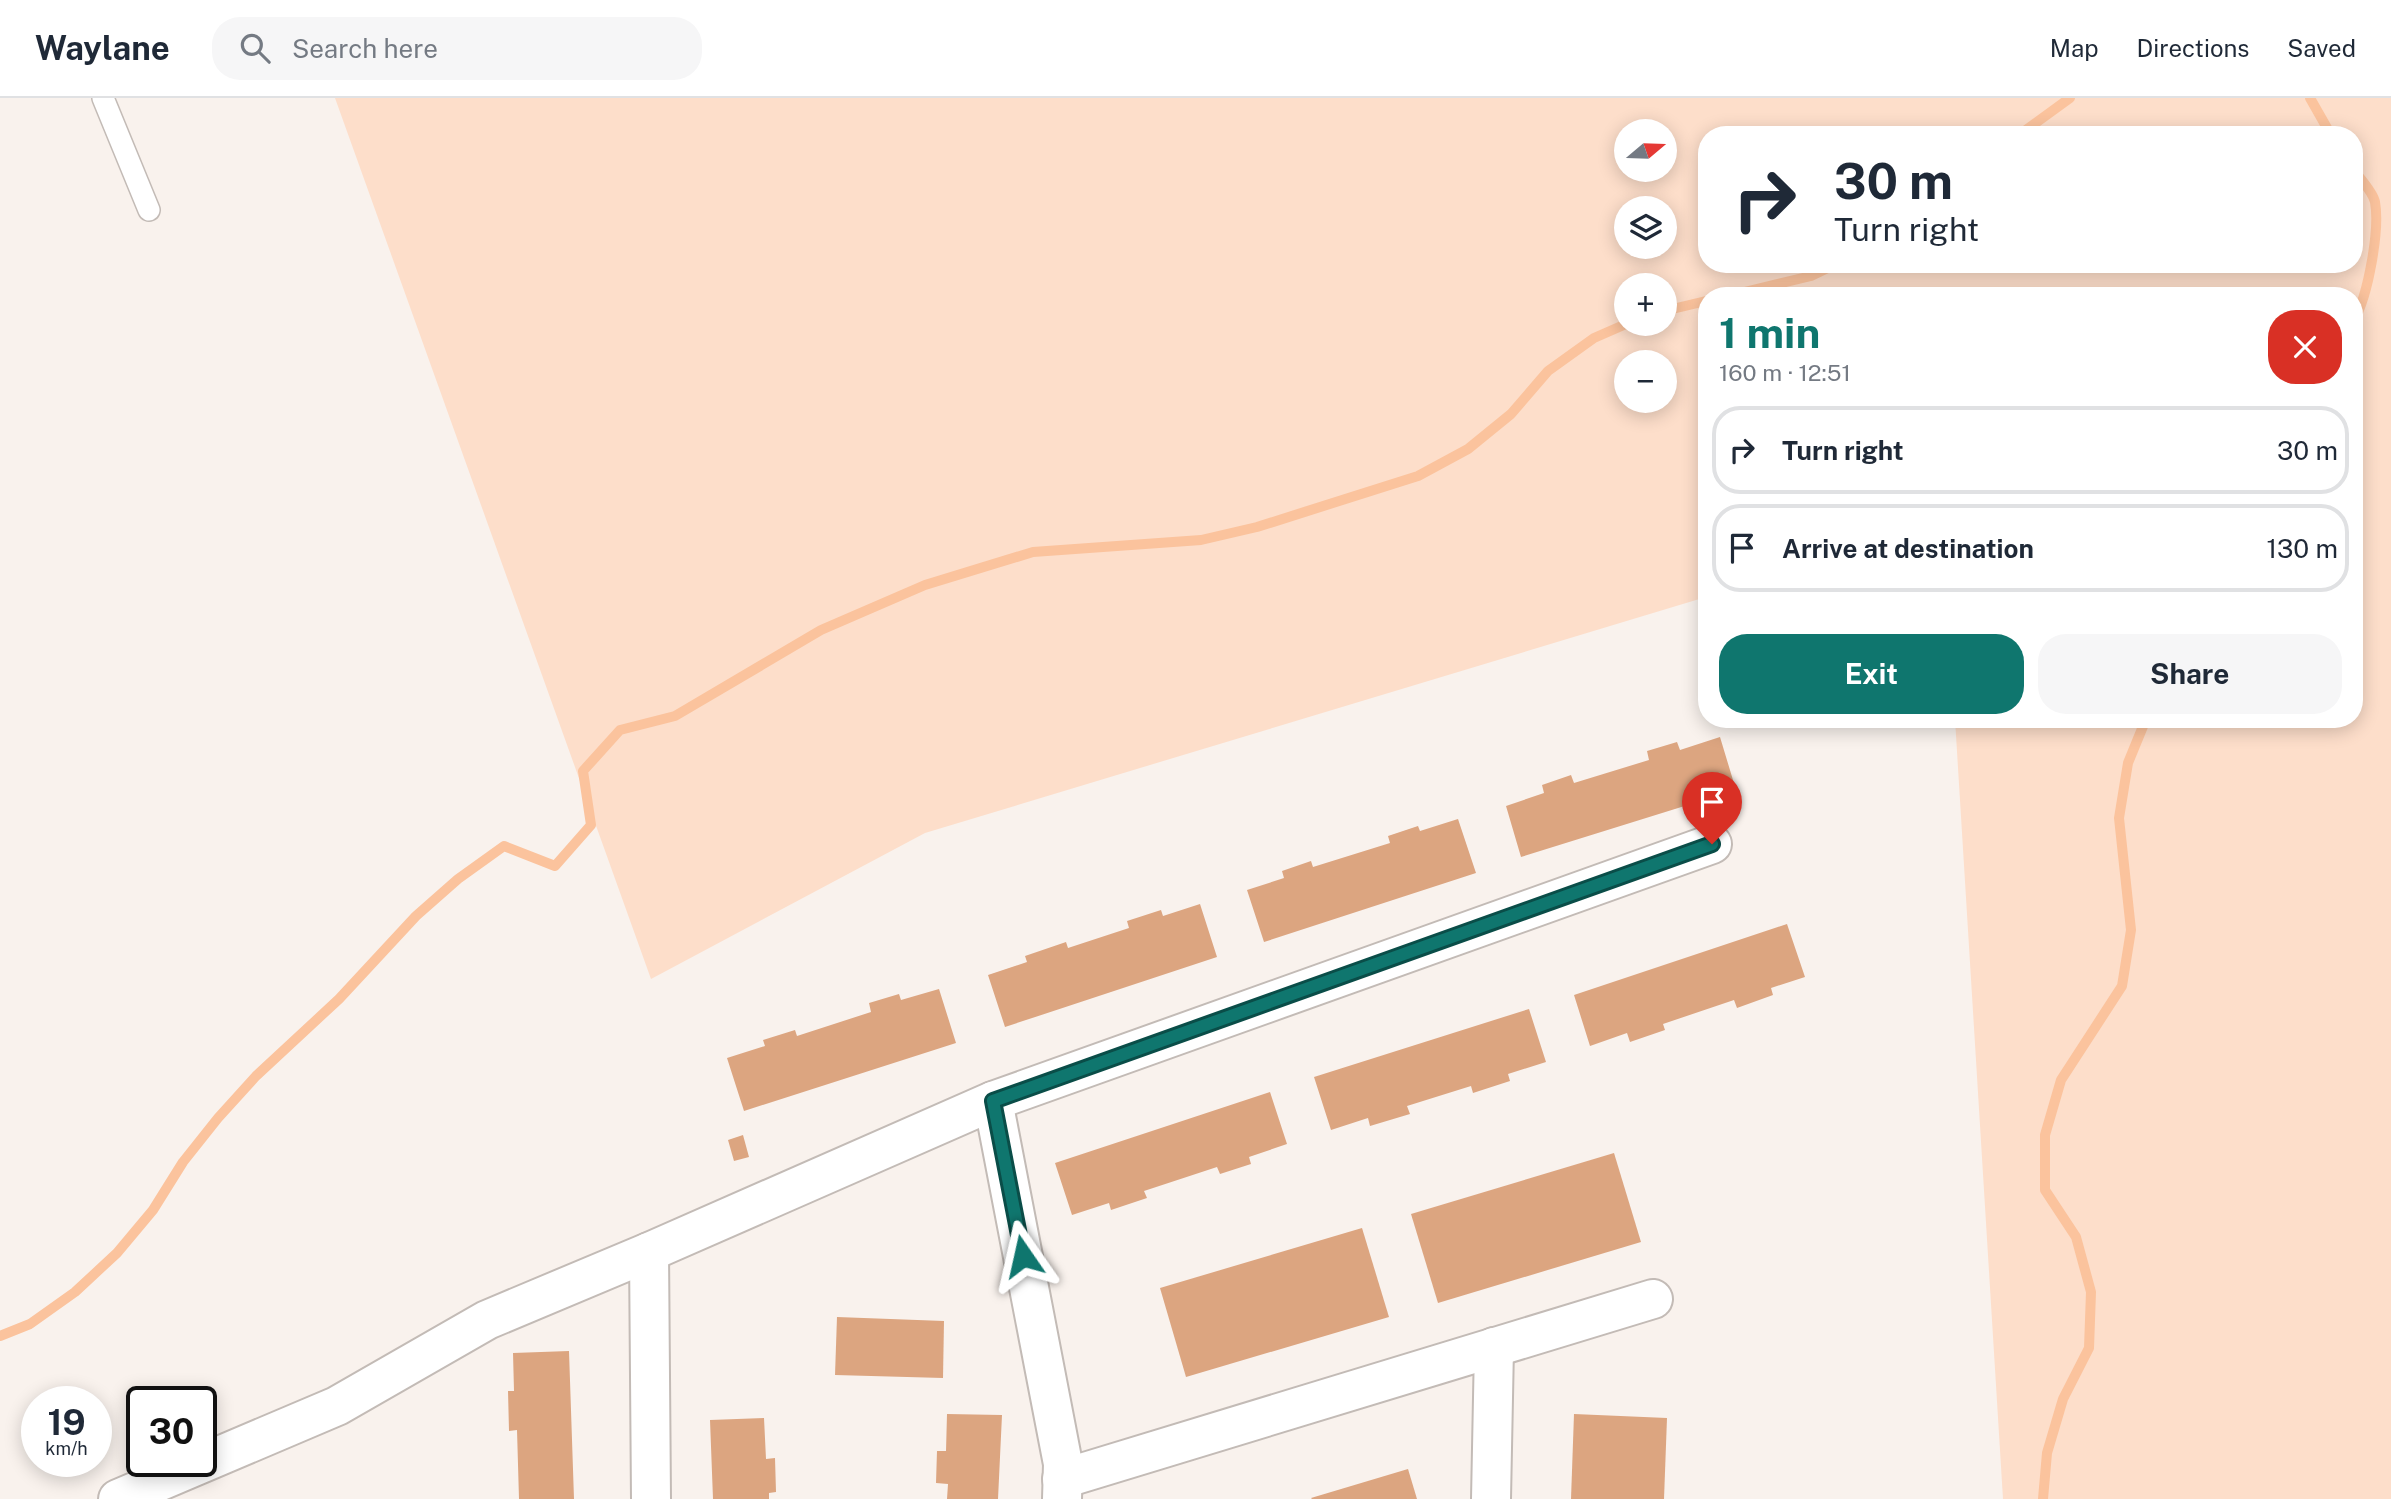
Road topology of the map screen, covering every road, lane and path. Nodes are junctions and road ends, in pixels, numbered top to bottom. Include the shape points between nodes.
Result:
1 (103, 98) edge
2 (149, 210) dead end
3 (1712, 844) dead end
4 (993, 1101) junction
5 (649, 1252) junction
6 (1653, 1299) dead end
7 (1494, 1347) junction
8 (1062, 1489) edge
9 (118, 1499) edge
10 (650, 1499) edge
11 (1491, 1499) edge

1 - 2 lane
3 - 4 street
4 - 5 street
4 - 8 street via 1063,1464
5 - 9 street via 487,1320 337,1406
5 - 10 street
6 - 7 street
7 - 8 street
7 - 11 street

